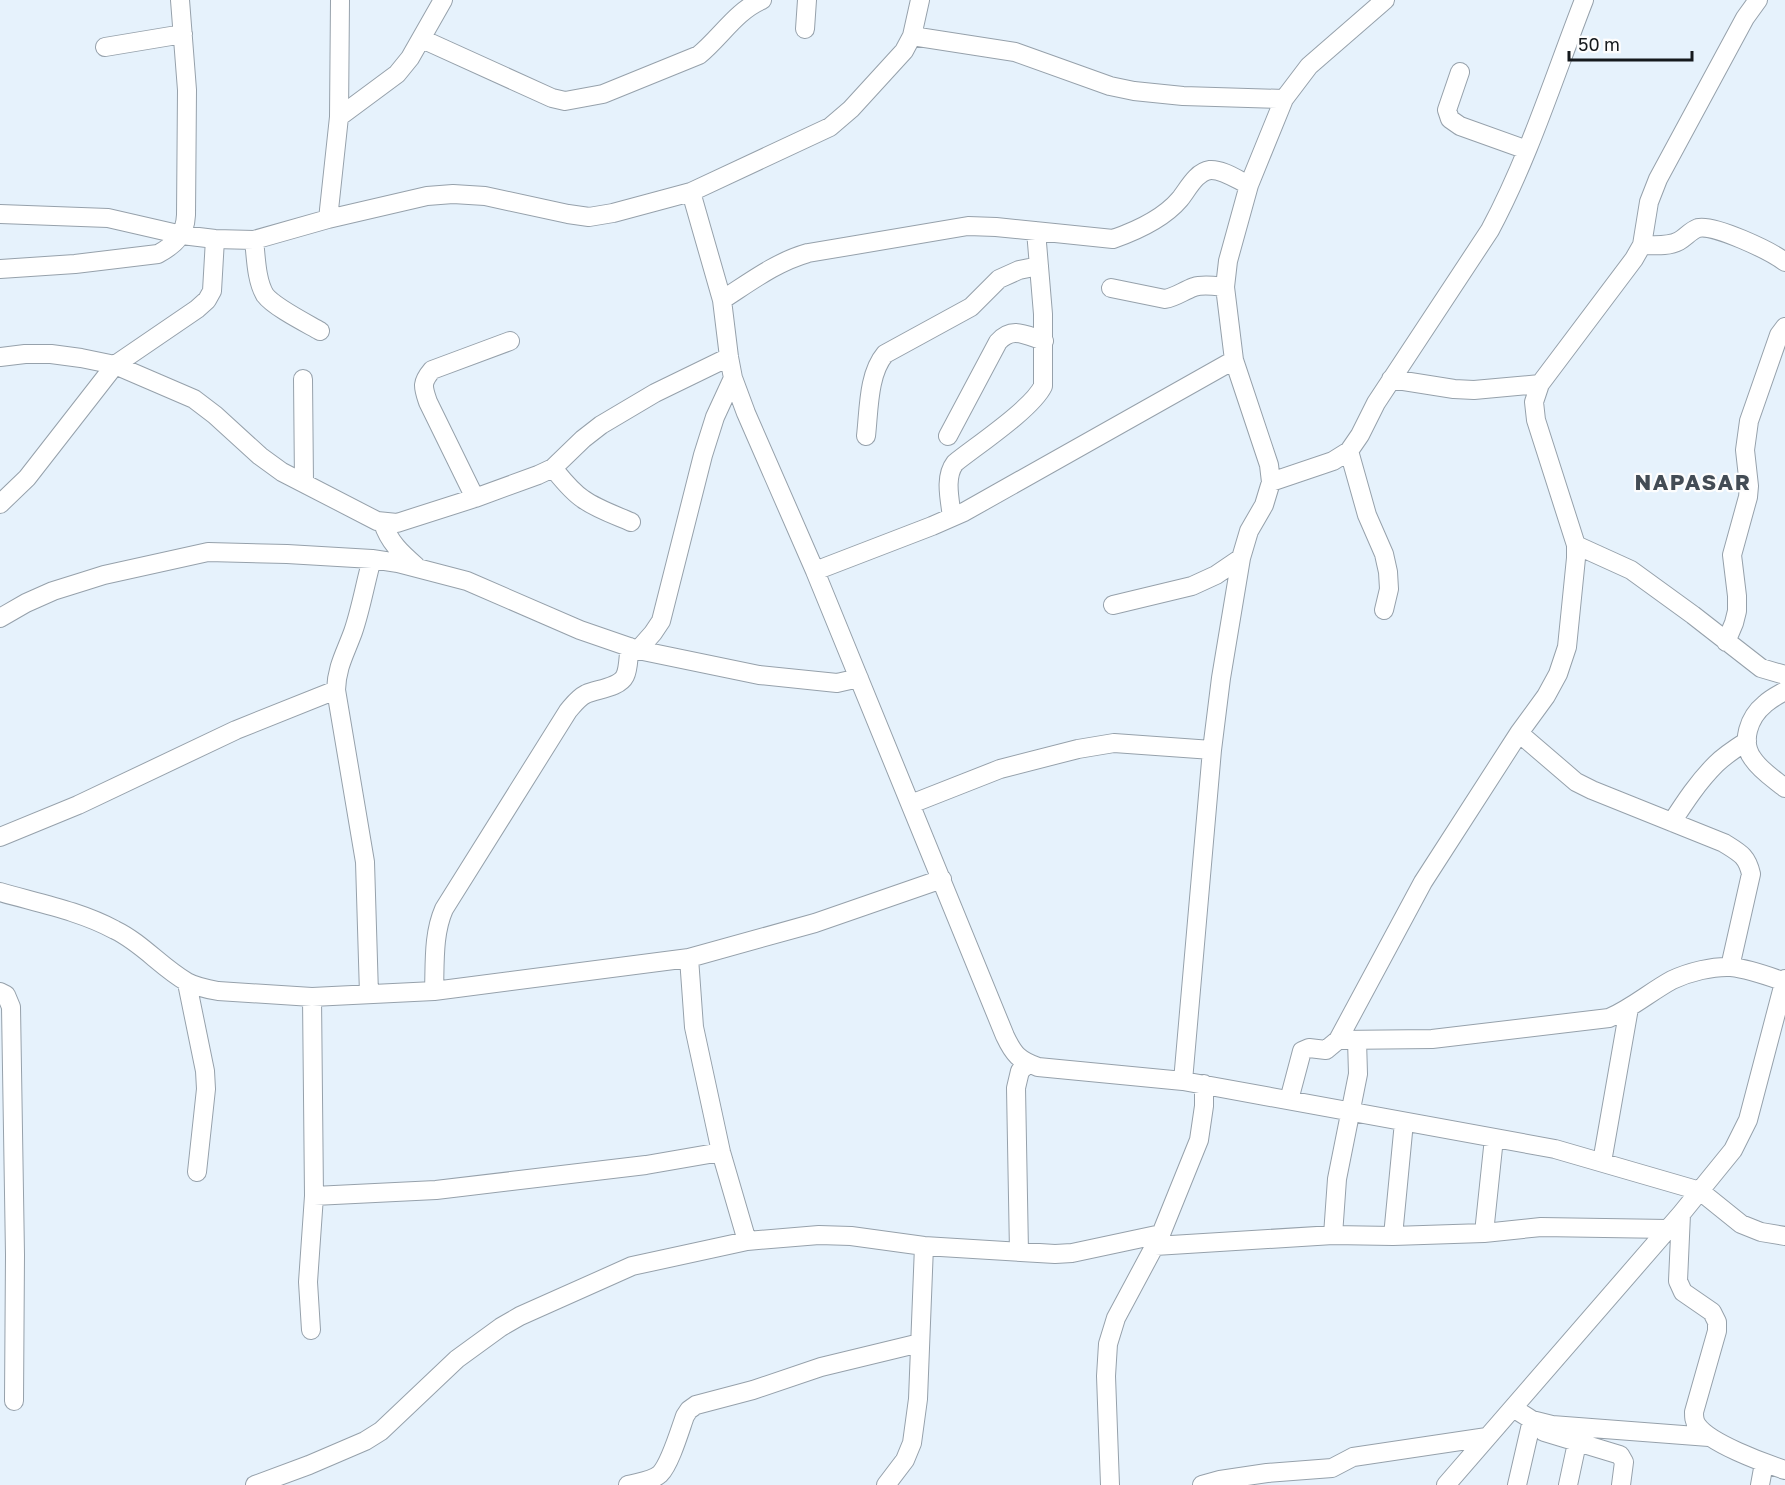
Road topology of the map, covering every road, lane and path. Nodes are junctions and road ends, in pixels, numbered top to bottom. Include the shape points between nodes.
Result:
1 (180, 0) edge
2 (340, 0) edge
3 (443, 0) edge
4 (762, 0) edge
5 (807, 0) edge
6 (920, 0) edge
7 (1386, 0) edge
8 (1584, 0) edge
9 (1758, 0) edge
10 (805, 29) dead end
11 (183, 34) junction
12 (912, 36) junction
13 (422, 39) junction
14 (105, 47) dead end
15 (1460, 72) dead end
16 (1284, 99) junction
17 (339, 117) junction
18 (1527, 150) junction
19 (1249, 185) junction
20 (691, 192) junction
21 (0, 214) edge
22 (328, 219) junction
23 (1036, 231) junction
24 (182, 235) junction
25 (215, 239) junction
26 (254, 240) junction
27 (1642, 245) junction
28 (1785, 262) edge
29 (1039, 267) junction
30 (0, 269) edge
31 (1225, 287) junction
32 (1112, 288) dead end
33 (723, 300) junction
34 (1785, 327) edge
35 (320, 331) dead end
36 (510, 341) dead end
37 (1044, 341) junction
38 (0, 357) edge
39 (729, 357) junction
40 (1234, 360) junction
41 (115, 365) junction
42 (734, 378) junction
43 (303, 379) dead end
44 (1391, 379) junction
45 (1540, 384) junction
46 (866, 436) dead end
47 (948, 436) dead end
48 (1349, 451) junction
49 (553, 468) junction
50 (1271, 482) junction
51 (304, 483) junction
52 (475, 498) junction
53 (0, 504) edge
54 (952, 517) junction
55 (631, 522) dead end
56 (383, 523) junction
57 (1576, 545) junction
58 (1241, 558) junction
59 (372, 559) junction
60 (418, 569) junction
61 (815, 571) junction
62 (1113, 605) dead end
63 (1384, 610) dead end
64 (0, 618) edge
65 (1726, 642) junction
66 (634, 648) junction
67 (1785, 675) edge
68 (859, 678) junction
69 (336, 690) junction
70 (1785, 691) edge
71 (1519, 733) junction
72 (1747, 741) junction
73 (1212, 750) junction
74 (1785, 788) edge
75 (912, 804) junction
76 (1672, 822) junction
77 (0, 837) edge
78 (942, 879) junction
79 (0, 892) edge
80 (689, 958) junction
81 (1730, 967) junction
82 (1785, 981) edge
83 (187, 982) junction
84 (434, 991) junction
85 (0, 992) edge
86 (369, 994) junction
87 (312, 997) junction
88 (1629, 1008) junction
89 (1338, 1040) junction
90 (1357, 1040) junction
91 (1028, 1064) junction
92 (1182, 1081) junction
93 (1204, 1084) junction
94 (1289, 1100) junction
95 (1350, 1111) junction
96 (1404, 1122) junction
97 (1494, 1138) junction
98 (721, 1152) junction
99 (1602, 1162) junction
100 (197, 1172) dead end
101 (1700, 1191) junction
102 (314, 1196) junction
103 (1681, 1214) junction
104 (1668, 1229) junction
105 (1484, 1233) junction
106 (1333, 1235) junction
107 (1394, 1236) junction
108 (1785, 1236) edge
109 (1158, 1240) junction
110 (747, 1241) junction
111 (924, 1246) junction
112 (1019, 1252) junction
113 (8, 1255) edge
114 (311, 1330) dead end
115 (920, 1342) junction
116 (14, 1401) dead end
117 (1513, 1408) junction
118 (1532, 1424) junction
119 (1487, 1437) junction
120 (1709, 1437) junction
121 (1577, 1443) junction
122 (1764, 1463) junction
123 (1785, 1470) edge
124 (659, 1480) edge
125 (255, 1485) edge
126 (628, 1485) edge
127 (886, 1485) edge
128 (1110, 1485) edge
129 (1202, 1485) edge
130 (1446, 1485) edge
131 (1517, 1485) edge
132 (1568, 1485) edge
133 (1621, 1485) edge
134 (1760, 1485) edge

1 - 11 street
2 - 17 street
3 - 13 street
4 - 13 street via 743,11 699,54 603,94 571,101 529,89
5 - 10 street
6 - 12 street
7 - 16 street via 1308,66
8 - 18 street
9 - 27 street via 1658,179 1649,202
11 - 14 street
11 - 24 street via 186,215
12 - 16 street via 1015,52 1134,91
12 - 20 street via 892,65 830,127
13 - 17 street via 397,74
15 - 18 street via 1447,110 1450,119
16 - 19 street
17 - 22 street
18 - 44 street via 1490,230
19 - 23 street via 1216,170 1207,170 1158,218 1113,239
19 - 31 street via 1228,261
20 - 22 street via 589,217 485,196 453,194 427,196
20 - 33 street
21 - 24 street via 108,218
22 - 26 street
23 - 29 street
23 - 33 street via 968,226 808,253 772,267
24 - 25 street
24 - 30 street via 158,254
25 - 26 street
25 - 41 street via 212,291 207,300
26 - 35 street via 265,295
27 - 28 street via 1670,245 1700,227 1711,228 1757,245
27 - 45 street
29 - 37 street
29 - 46 street via 999,279 971,307 885,354 874,373
31 - 32 street via 1195,286 1165,299
31 - 40 street
33 - 39 street
34 - 65 street via 1749,421 1745,450 1748,497 1732,555 1737,611
36 - 52 street via 432,370 424,379 428,402
37 - 47 street via 1012,332 1004,335
37 - 54 street via 1041,392 950,469
38 - 41 street via 51,354
39 - 42 street
39 - 49 street via 601,425
40 - 50 street via 1269,465
40 - 54 street
41 - 51 street via 194,399 260,456
41 - 53 street via 27,478
42 - 61 street
42 - 66 street via 715,417 660,621 653,633
43 - 51 street
44 - 45 street via 1474,390
44 - 48 street
45 - 57 street via 1534,402 1536,420
48 - 50 street via 1333,461
48 - 63 street via 1388,572
49 - 52 street
49 - 55 street via 582,499
50 - 58 street
51 - 56 street
52 - 56 street via 397,523
54 - 61 street
56 - 60 street via 392,542
57 - 65 street via 1630,570
57 - 71 street via 1564,656 1546,696
58 - 62 street via 1192,586
58 - 73 street
59 - 60 street
59 - 64 street via 208,552 53,591
59 - 69 street via 353,633 341,659
60 - 66 street via 466,581 580,630
61 - 68 street
65 - 67 street via 1761,668
66 - 68 street via 759,675 837,683
66 - 84 street via 621,681 586,694 568,711 444,909 436,934
68 - 75 street
69 - 77 street via 236,730 78,805
69 - 86 street via 364,862
70 - 72 street via 1764,704 1749,726
71 - 76 street via 1576,782
71 - 89 street via 1423,882
72 - 74 street via 1751,757
72 - 76 street via 1707,773
73 - 75 street via 1114,743 1078,748 1000,769
73 - 92 street
75 - 78 street
76 - 81 street via 1724,843 1749,862 1751,874
78 - 80 street via 815,923
78 - 91 street via 1011,1049
79 - 83 street via 116,930
80 - 84 street
80 - 98 street via 694,1027
81 - 82 street
81 - 88 street via 1698,971 1673,980
82 - 101 street via 1748,1120 1733,1150
83 - 87 street via 218,991
83 - 100 street via 206,1089
84 - 86 street
85 - 113 street via 6,995 11,1007
86 - 87 street
87 - 102 street
88 - 90 street via 1609,1018 1432,1039
88 - 99 street
89 - 90 street
89 - 94 street via 1326,1050 1302,1051
90 - 95 street via 1358,1074
91 - 92 street
91 - 112 street via 1020,1071 1016,1088
92 - 93 street
93 - 94 street
93 - 109 street via 1199,1140
94 - 95 street
95 - 96 street
95 - 106 street via 1337,1179
96 - 97 street
96 - 107 street
97 - 99 street
97 - 105 street
98 - 102 street via 646,1165 447,1188
98 - 110 street
99 - 101 street
101 - 103 street
101 - 108 street via 1741,1224
102 - 114 street via 308,1282
103 - 104 street
103 - 120 street via 1678,1281 1683,1292 1712,1312 1717,1322 1694,1412 1698,1427
104 - 105 street via 1541,1227
104 - 117 street
105 - 107 street
106 - 107 street
106 - 109 street
109 - 112 street via 1054,1254
109 - 128 street via 1116,1318 1108,1344
110 - 111 street via 834,1235
110 - 125 street via 632,1266 520,1316 457,1359 381,1431 309,1466
111 - 112 street
111 - 115 street
113 - 116 street
115 - 124 street via 696,1405 685,1416
115 - 127 street via 912,1443
117 - 118 street
117 - 119 street
118 - 120 street
118 - 121 street
118 - 131 street
119 - 129 street via 1353,1457 1332,1468 1267,1473
119 - 130 street
120 - 122 street
121 - 132 street
121 - 133 street via 1620,1455 1624,1462
122 - 123 street
122 - 134 street
124 - 126 street

